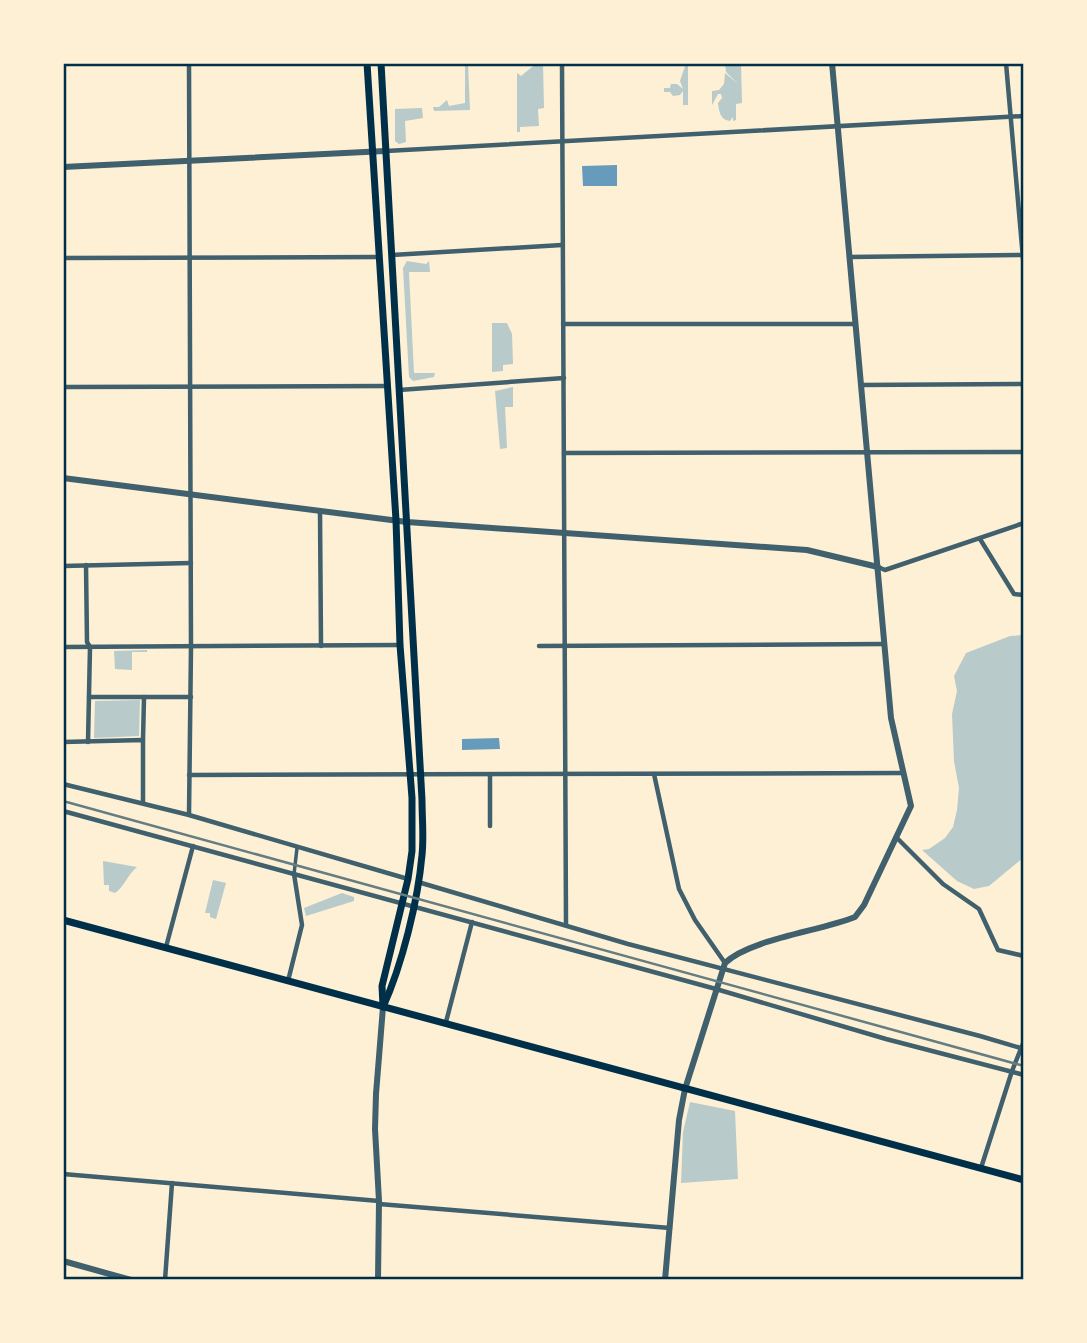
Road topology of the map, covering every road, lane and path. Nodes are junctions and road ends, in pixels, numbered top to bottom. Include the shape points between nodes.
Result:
1 (189, 63) edge
2 (367, 63) edge
3 (381, 63) edge
4 (562, 63) edge
5 (832, 63) edge
6 (1006, 63) edge
7 (1024, 116) edge
8 (1011, 117) junction
9 (838, 126) junction
10 (563, 142) junction
11 (385, 151) junction
12 (373, 152) junction
13 (189, 161) junction
14 (63, 167) edge
15 (562, 245) junction
16 (392, 255) junction
17 (1023, 255) edge
18 (379, 257) junction
19 (849, 257) junction
20 (63, 258) edge
21 (190, 258) junction
22 (1024, 270) edge
23 (563, 324) junction
24 (855, 324) junction
25 (564, 378) junction
26 (1024, 384) edge
27 (861, 385) junction
28 (388, 386) junction
29 (63, 387) edge
30 (190, 387) junction
31 (399, 390) junction
32 (1024, 452) edge
33 (564, 453) junction
34 (866, 453) junction
35 (63, 478) edge
36 (190, 495) junction
37 (320, 512) junction
38 (396, 520) junction
39 (407, 522) junction
40 (1024, 523) edge
41 (565, 535) junction
42 (979, 538) junction
43 (191, 563) junction
44 (86, 565) junction
45 (63, 566) edge
46 (878, 567) junction
47 (1024, 595) edge
48 (884, 644) junction
49 (400, 645) junction
50 (191, 646) junction
51 (321, 646) junction
52 (539, 646) dead end
53 (566, 646) junction
54 (63, 647) edge
55 (90, 647) junction
56 (89, 697) junction
57 (144, 697) junction
58 (191, 697) junction
59 (143, 740) junction
60 (63, 742) edge
61 (88, 742) junction
62 (903, 773) junction
63 (420, 774) junction
64 (654, 774) junction
65 (189, 775) junction
66 (410, 775) junction
67 (490, 775) junction
68 (565, 775) junction
69 (63, 784) edge
70 (143, 803) junction
71 (63, 811) edge
72 (189, 815) junction
73 (490, 826) dead end
74 (896, 837) junction
75 (193, 846) junction
76 (297, 848) junction
77 (294, 874) junction
78 (408, 879) junction
79 (418, 882) junction
80 (401, 904) junction
81 (413, 906) junction
82 (63, 920) edge
83 (472, 922) junction
84 (566, 924) junction
85 (166, 947) junction
86 (1024, 956) edge
87 (724, 966) junction
88 (288, 981) junction
89 (716, 989) junction
90 (383, 1007) junction
91 (446, 1022) junction
92 (1024, 1041) edge
93 (1022, 1049) edge
94 (1012, 1071) junction
95 (1024, 1075) edge
96 (685, 1089) junction
97 (981, 1169) junction
98 (63, 1174) edge
99 (1024, 1180) edge
100 (173, 1183) junction
101 (379, 1202) junction
102 (670, 1228) junction
103 (63, 1261) edge
104 (131, 1280) edge
105 (165, 1280) edge
106 (378, 1280) edge
107 (665, 1280) edge

1 - 13 street
2 - 12 main road
3 - 11 main road
4 - 10 street
5 - 9 street
6 - 8 street
7 - 8 street
8 - 9 street
8 - 17 street
9 - 10 street
9 - 19 street
10 - 11 street
10 - 15 street
11 - 12 street
11 - 16 main road
12 - 13 street
12 - 18 main road
13 - 14 street
13 - 21 street
15 - 16 street
15 - 23 street
16 - 31 main road
17 - 19 street
17 - 22 street
18 - 21 street
18 - 28 main road
19 - 24 street
20 - 21 street
21 - 30 street
23 - 24 street
23 - 25 street
24 - 27 street
25 - 31 street
25 - 33 street
26 - 27 street
27 - 34 street
28 - 30 street
28 - 38 main road
29 - 30 street
30 - 36 street
31 - 39 main road
32 - 34 street
33 - 34 street
33 - 41 street
34 - 46 street
35 - 36 street
36 - 37 street
36 - 43 street
37 - 38 street
37 - 51 street
38 - 39 street
38 - 49 main road
39 - 41 street
39 - 63 main road
40 - 42 street
41 - 46 street via 807,550
41 - 53 street
42 - 46 street via 885,570
42 - 47 street via 1009,589
43 - 44 street
43 - 50 street
44 - 45 street
44 - 55 street
46 - 48 street
48 - 53 street
48 - 62 street via 891,718
49 - 51 street
49 - 66 main road
50 - 51 street
50 - 55 street
50 - 58 street
52 - 53 street
53 - 68 street
54 - 55 street
55 - 56 street
56 - 57 street
56 - 61 street
57 - 58 street
57 - 59 street
58 - 65 street
59 - 61 street
59 - 70 street
60 - 61 street
62 - 64 street
62 - 74 street via 911,806
63 - 66 street
63 - 67 street
63 - 79 main road
64 - 68 street
64 - 87 street via 679,889
65 - 66 street
65 - 72 street
66 - 78 main road
67 - 68 street
67 - 73 street
68 - 84 street
69 - 70 street
70 - 72 street
71 - 75 street
72 - 76 street
74 - 86 street via 943,884 979,909 998,950
74 - 87 street via 855,917 756,946 733,956
75 - 77 street
75 - 85 street
76 - 77 street
76 - 78 street
77 - 80 street
77 - 88 street via 302,925
78 - 80 main road
79 - 81 main road
79 - 84 street
80 - 81 street
80 - 90 main road via 382,986
81 - 83 street
81 - 90 main road
82 - 85 main road
83 - 89 street
83 - 91 street
84 - 87 street
85 - 88 main road
87 - 89 street
87 - 93 street
88 - 90 main road
89 - 94 street
89 - 96 street
90 - 91 main road
90 - 101 street via 375,1129
91 - 96 main road
92 - 93 street
93 - 94 street
94 - 95 street
94 - 97 street
96 - 97 main road
96 - 102 street
97 - 99 main road
98 - 100 street
100 - 101 street
100 - 105 street
101 - 102 street
101 - 106 street
102 - 107 street
103 - 104 street

